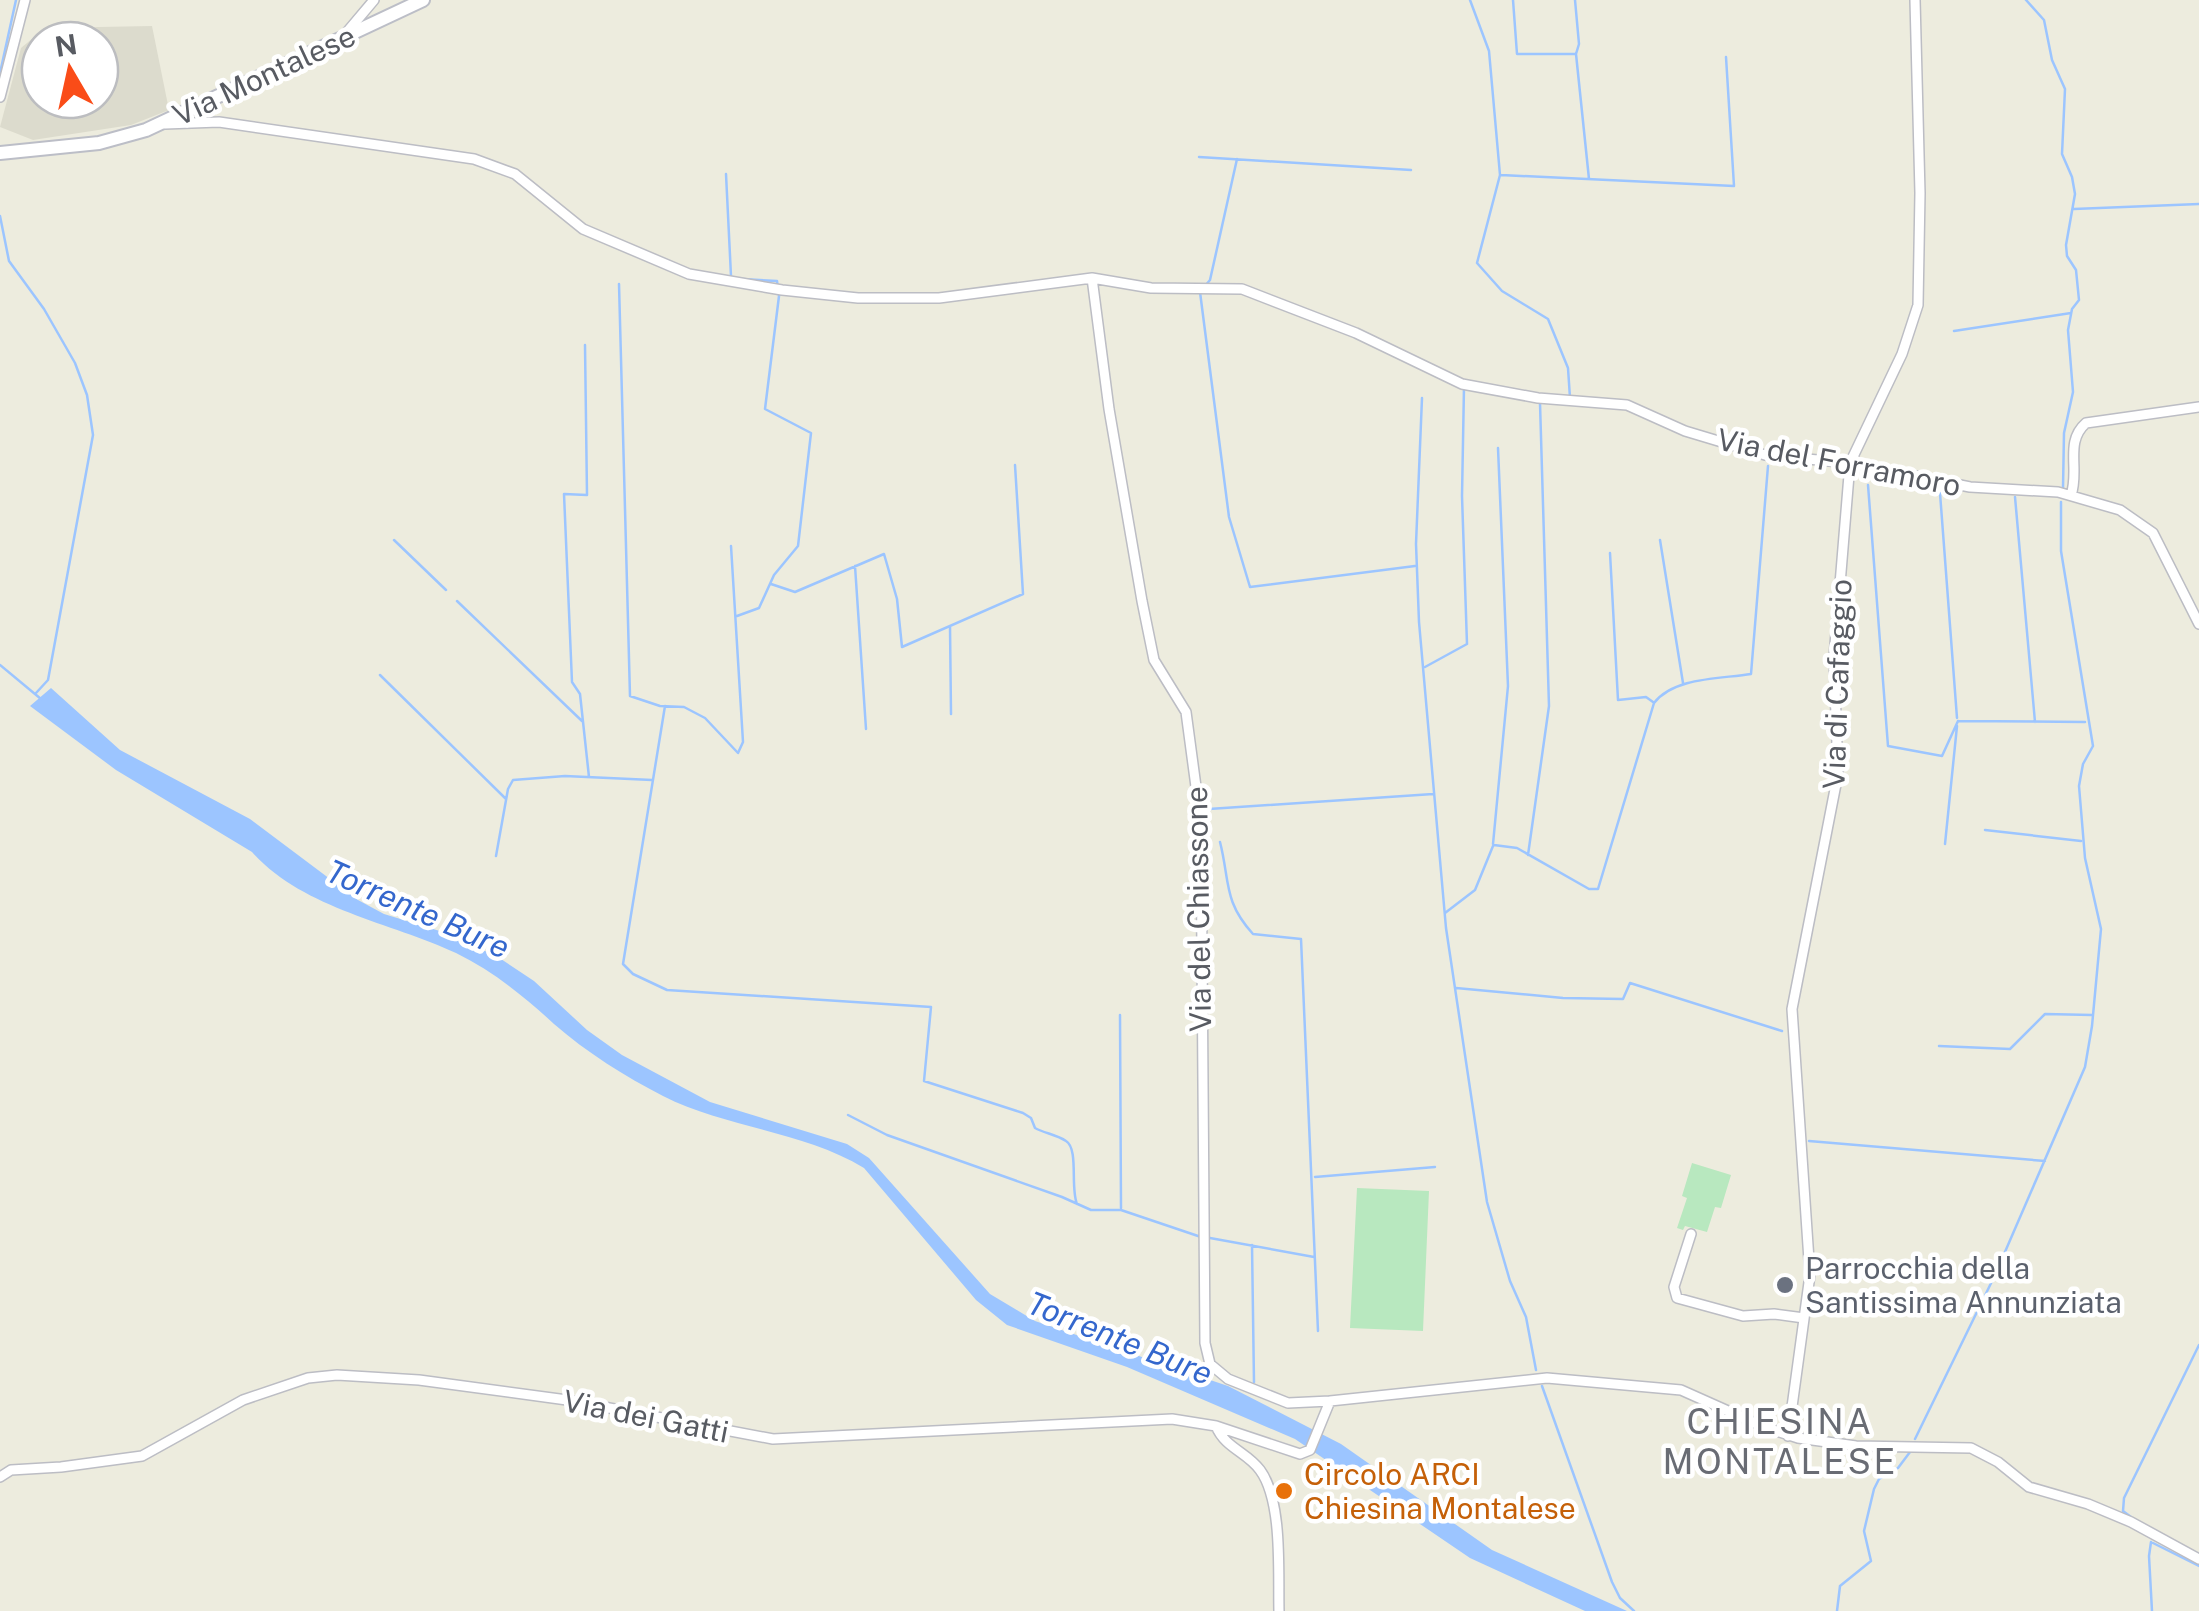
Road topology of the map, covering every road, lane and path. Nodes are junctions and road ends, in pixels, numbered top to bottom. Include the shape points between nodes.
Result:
1 (25, 0) edge
2 (374, 0) edge
3 (423, 0) edge
4 (1915, 0) edge
5 (342, 38) junction
6 (0, 97) edge
7 (158, 124) junction
8 (0, 154) edge
9 (1092, 278) junction
10 (2199, 407) edge
11 (1850, 464) junction
12 (2071, 495) junction
13 (2199, 624) edge
14 (1691, 1234) dead end
15 (1804, 1318) junction
16 (1330, 1401) junction
17 (1216, 1426) junction
18 (1788, 1436) junction
19 (0, 1460) edge
20 (10, 1470) junction
21 (0, 1478) edge
22 (2199, 1559) edge
23 (1279, 1611) edge

1 - 6 street
2 - 5 street
3 - 5 main road, Via Montalese
4 - 11 street, Via di Cafaggio via 1918,304
5 - 7 main road, Via Montalese
7 - 8 main road, Via Montalese via 99,143
7 - 9 street, Via del Forramoro via 219,122 474,159 515,174 583,229 689,274 782,290 938,298
9 - 11 street, Via del Forramoro via 1151,288 1242,289 1462,384 1627,405 1686,432 1766,455
9 - 16 street, Via del Chiassone via 1154,660 1186,712 1196,777 1205,1343 1210,1364 1228,1380 1288,1403
10 - 12 street via 2086,423 2073,444
11 - 12 street, Via del Forramoro via 1970,487
11 - 15 street, Via di Cafaggio via 1834,657 1838,774 1792,1008 1810,1271
12 - 13 street, Via del Forramoro via 2120,510 2149,528
14 - 15 street via 1674,1287 1677,1298 1743,1316
15 - 18 street, Via di Cafaggio
16 - 17 street, Via dei Gatti via 1309,1450 1300,1454
16 - 18 street, Via del Chiassone via 1555,1378 1681,1390
17 - 20 street, Via dei Gatti via 1172,1418 774,1440 567,1400 337,1375 243,1400 142,1456
17 - 23 street via 1268,1485
18 - 22 street, Via del Chiassone via 1856,1446 1971,1448 2029,1488 2101,1509
19 - 20 street
20 - 21 street

